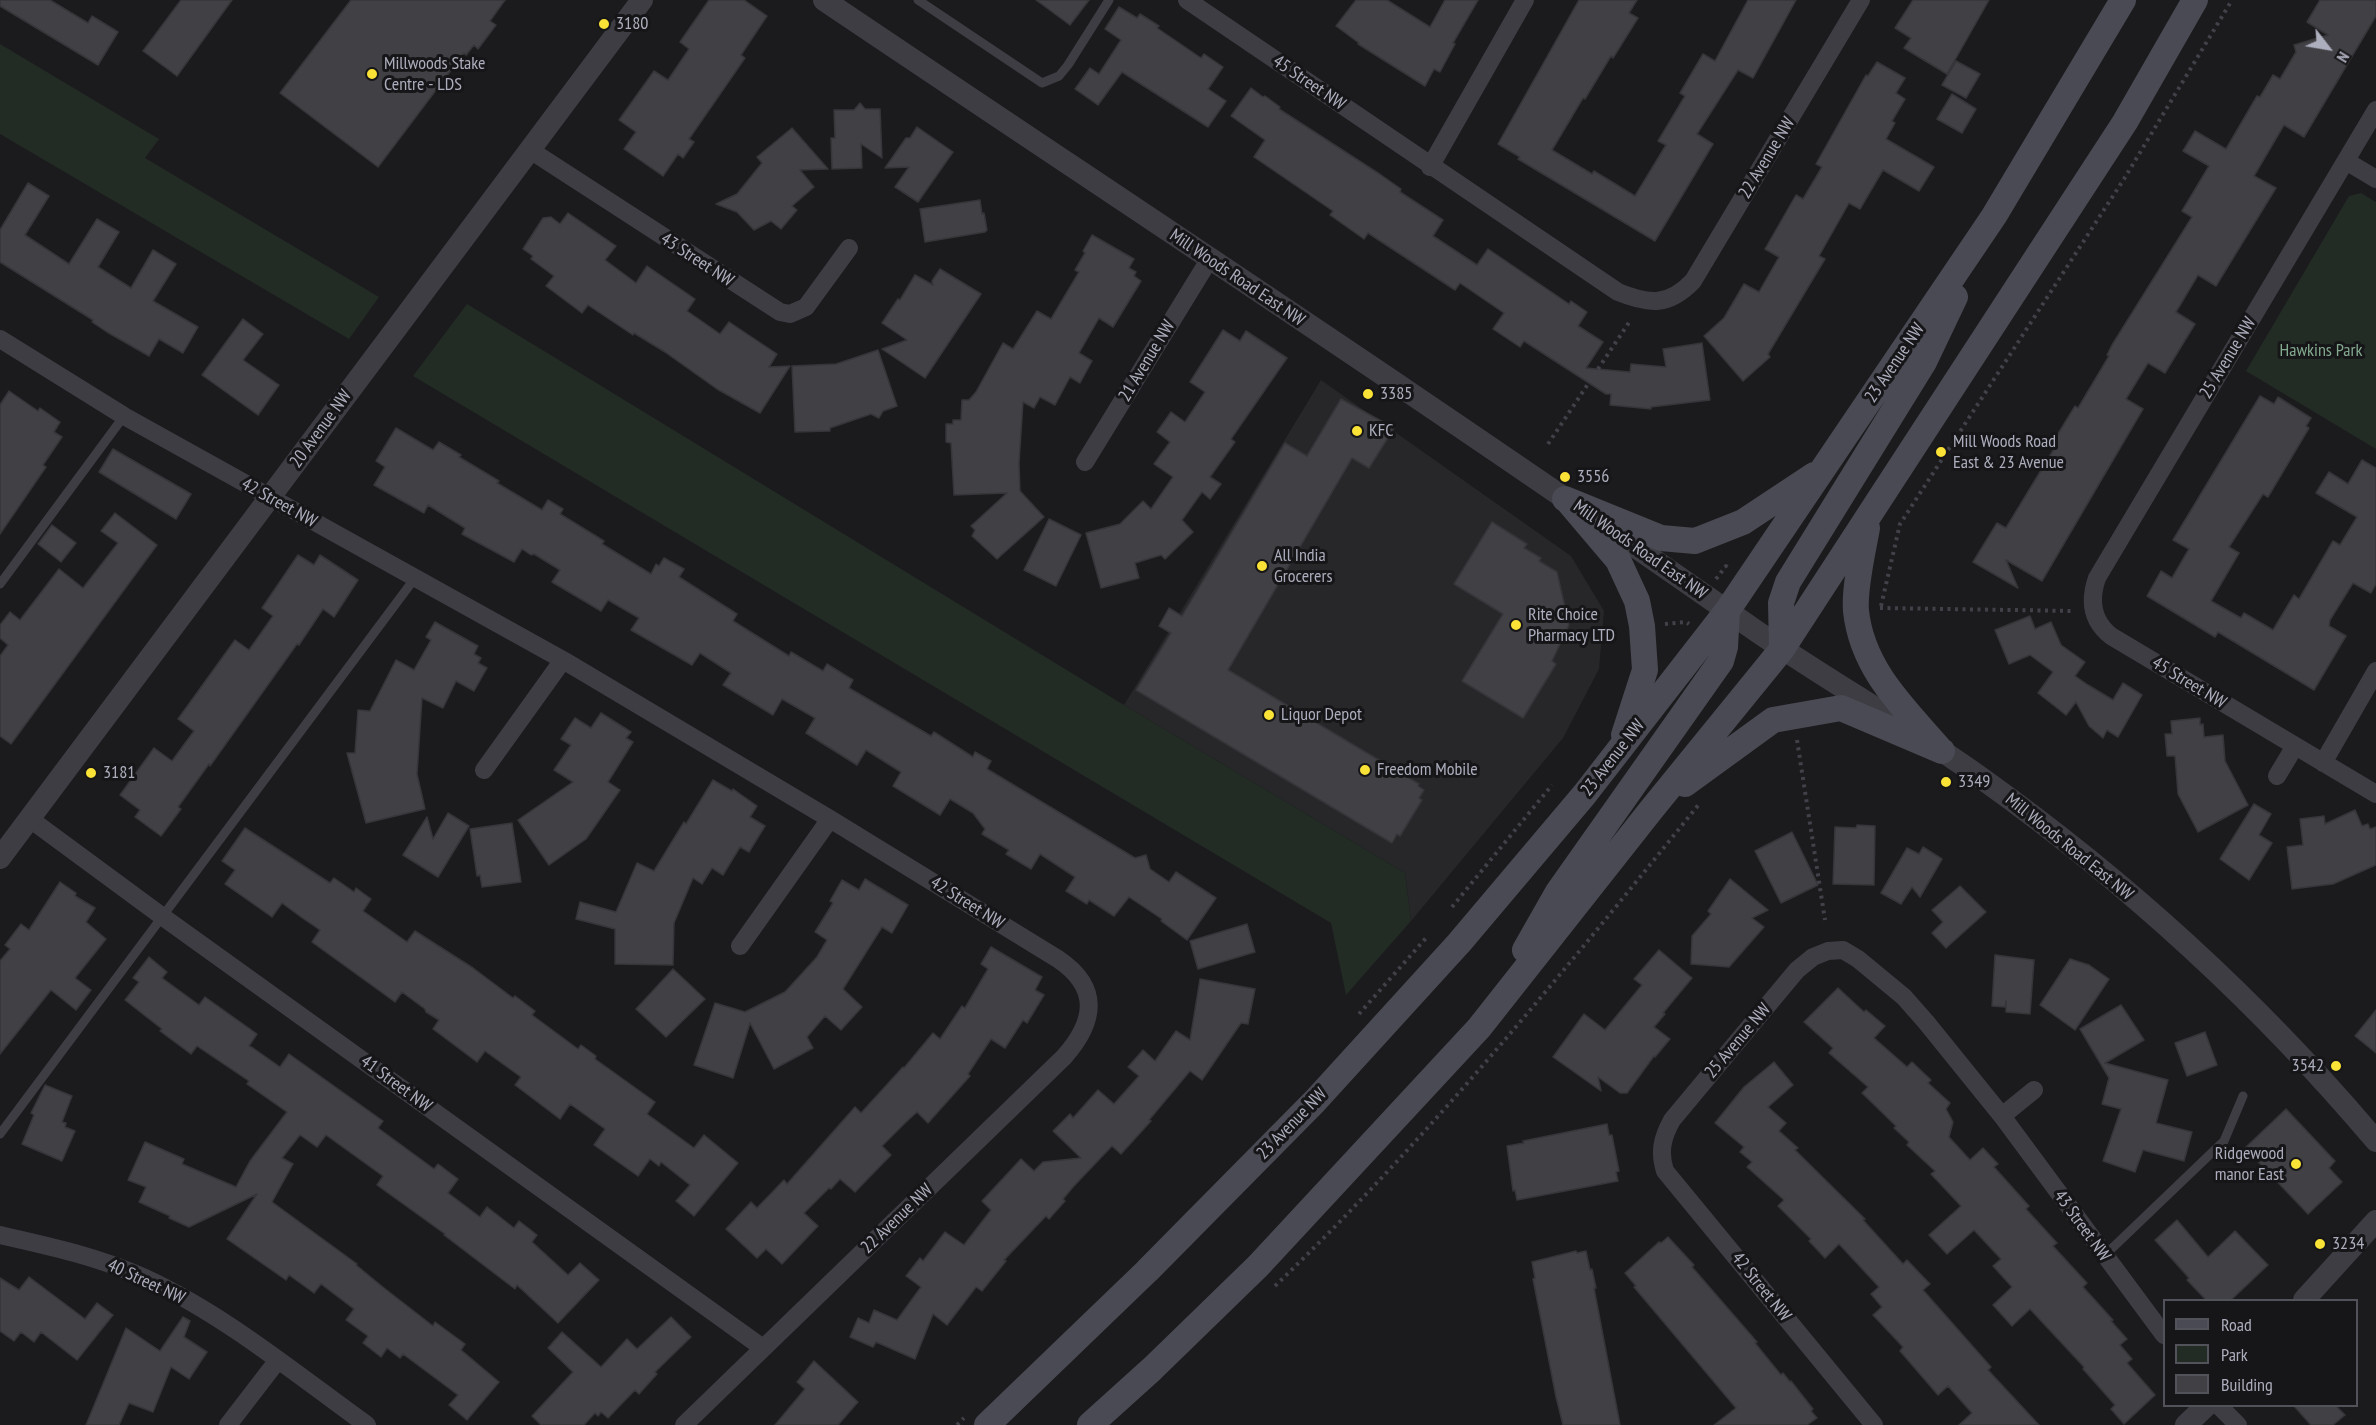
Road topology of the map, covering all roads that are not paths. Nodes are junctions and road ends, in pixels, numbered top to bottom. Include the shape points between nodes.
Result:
1 (642, 0) edge
2 (824, 0) edge
3 (918, 0) edge
4 (1109, 0) edge
5 (1187, 0) edge
6 (1525, 0) edge
7 (1861, 0) edge
8 (2123, 0) edge
9 (2195, 0) edge
10 (2376, 110) edge
11 (530, 150) junction
12 (2346, 161) junction
13 (1430, 166) junction
14 (2376, 179) edge
15 (1994, 216) junction
16 (849, 248) dead end
17 (1209, 260) junction
18 (1660, 301) joint
19 (0, 339) edge
20 (124, 416) junction
21 (1085, 462) dead end
22 (1824, 468) junction
23 (1565, 498) junction
24 (270, 499) junction
25 (1880, 500) junction
26 (415, 578) junction
27 (0, 584) edge
28 (2093, 610) joint
29 (1728, 611) junction
30 (1782, 649) junction
31 (562, 660) junction
32 (2376, 671) edge
33 (2295, 746) junction
34 (1619, 751) junction
35 (1942, 751) junction
36 (2323, 763) junction
37 (484, 770) dead end
38 (2277, 776) dead end
39 (2376, 794) edge
40 (1651, 810) junction
41 (30, 819) junction
42 (830, 819) junction
43 (0, 858) edge
44 (163, 917) junction
45 (740, 946) dead end
46 (1828, 951) joint
47 (1090, 1000) joint
48 (1479, 1028) junction
49 (2034, 1090) dead end
50 (2243, 1096) dead end
51 (2002, 1116) junction
52 (0, 1134) edge
53 (2376, 1141) edge
54 (1662, 1144) joint
55 (2376, 1221) edge
56 (0, 1234) edge
57 (2104, 1256) junction
58 (2305, 1299) edge
59 (2163, 1334) edge
60 (764, 1348) junction
61 (278, 1360) junction
62 (2205, 1407) edge
63 (2221, 1407) edge
64 (228, 1425) edge
65 (367, 1425) edge
66 (684, 1425) edge
67 (987, 1425) edge
68 (1090, 1425) edge
69 (1874, 1425) edge
70 (2186, 1425) edge
71 (2238, 1425) edge

1 - 11 street, 20 Avenue NW
2 - 17 street, Mill Woods Road East NW
3 - 4 lane via 1042,83 1059,76 1068,65
5 - 13 street, 45 Street NW
6 - 13 street
7 - 18 street, 22 Avenue NW via 1693,281 1683,291
8 - 15 main road, 23 Avenue NW
9 - 25 main road via 2125,122
10 - 12 street, 25 Avenue NW
11 - 16 street, 43 Street NW via 780,312 790,314 806,307
11 - 24 street, 20 Avenue NW
12 - 14 street
12 - 28 street, 25 Avenue NW via 2097,579
13 - 18 street, 45 Street NW via 1618,292
15 - 22 main road, 23 Avenue NW
15 - 30 main road via 1924,362 1788,582 1781,603
17 - 21 street, 21 Avenue NW
17 - 23 street, Mill Woods Road East NW
19 - 20 street, 42 Street NW
20 - 24 street, 42 Street NW
20 - 27 lane
22 - 23 main road via 1743,522 1695,541 1661,538
22 - 29 main road, 23 Avenue NW
23 - 29 street, Mill Woods Road East NW
23 - 34 main road via 1617,560 1637,601 1645,670
24 - 26 street, 42 Street NW
24 - 41 street, 20 Avenue NW
25 - 30 main road
25 - 35 main road via 1867,527 1856,609 1864,650 1887,689
26 - 31 street, 42 Street NW
26 - 44 lane
28 - 33 street, 45 Street NW via 2102,629 2111,636
29 - 30 street, Mill Woods Road East NW
29 - 34 main road, 23 Avenue NW
29 - 48 main road via 1721,661 1558,892
30 - 35 street, Mill Woods Road East NW
30 - 40 main road
31 - 37 street
31 - 42 street, 42 Street NW
32 - 36 street
33 - 36 street, 45 Street NW
33 - 38 street
34 - 67 main road, 23 Avenue NW via 1459,943 1315,1101 1148,1271
35 - 40 main road via 1841,708 1773,720
35 - 53 street, Mill Woods Road East NW via 2076,851 2180,940 2308,1064
36 - 39 street, 45 Street NW
40 - 48 main road
41 - 43 street, 20 Avenue NW
41 - 44 street, 41 Street NW
42 - 45 street
42 - 47 street, 42 Street NW via 1065,964 1082,980
44 - 52 lane
44 - 60 street, 41 Street NW
46 - 51 street, 43 Street NW via 1843,950 1858,959 1904,997
46 - 54 street, 25 Avenue NW via 1797,970 1672,1120
47 - 60 street, 22 Avenue NW via 1084,1028 1064,1057
48 - 68 main road via 1258,1266
49 - 51 street
50 - 57 lane via 2224,1141
51 - 57 street, 43 Street NW
54 - 69 street, 42 Street NW via 1665,1171
55 - 58 street
56 - 61 street, 40 Street NW via 93,1258 146,1278
57 - 59 street, 43 Street NW
60 - 66 street, 22 Avenue NW
61 - 64 street
61 - 65 street, 40 Street NW
62 - 70 street
63 - 71 street

